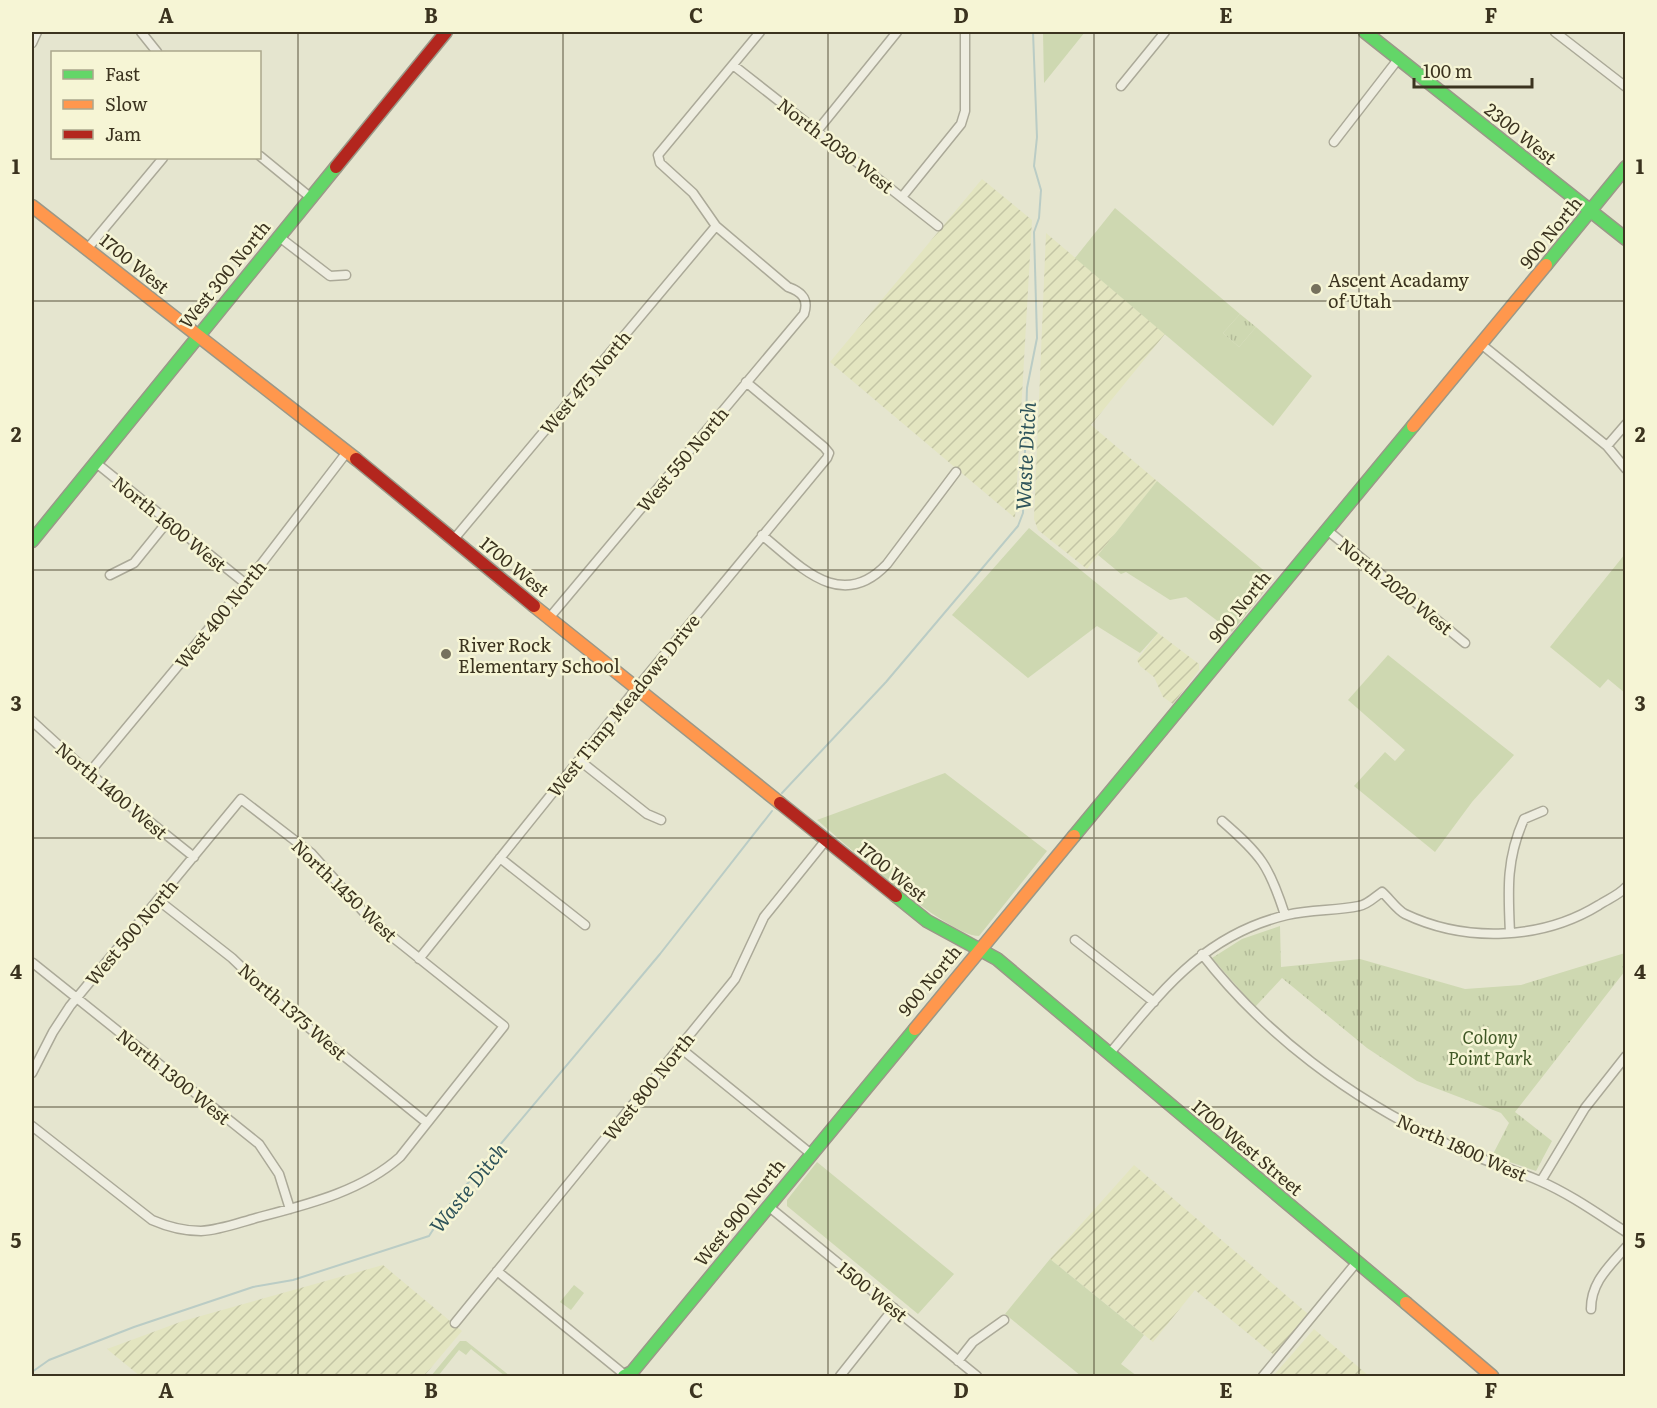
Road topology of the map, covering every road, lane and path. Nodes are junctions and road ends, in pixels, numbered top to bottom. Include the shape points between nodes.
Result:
1 (37, 32) edge
2 (141, 32) edge
3 (446, 32) edge
4 (759, 32) edge
5 (897, 32) edge
6 (965, 32) edge
7 (1165, 32) edge
8 (1365, 32) edge
9 (1555, 32) edge
10 (32, 43) edge
11 (156, 51) edge
12 (1399, 58) junction
13 (733, 65) junction
14 (1121, 86) dead end
15 (1626, 87) edge
16 (817, 131) junction
17 (1334, 142) dead end
18 (261, 157) edge
19 (163, 159) edge
20 (1626, 167) edge
21 (310, 197) junction
22 (902, 197) junction
23 (32, 206) edge
24 (1590, 211) junction
25 (716, 226) junction
26 (938, 226) dead end
27 (278, 236) junction
28 (1626, 239) edge
29 (88, 248) junction
30 (346, 275) dead end
31 (197, 336) junction
32 (1481, 344) junction
33 (746, 382) junction
34 (1626, 424) edge
35 (1607, 446) junction
36 (347, 452) junction
37 (95, 462) junction
38 (1626, 469) edge
39 (956, 472) dead end
40 (168, 521) junction
41 (1327, 530) junction
42 (762, 535) junction
43 (454, 539) junction
44 (32, 541) edge
45 (110, 575) dead end
46 (246, 584) junction
47 (550, 617) junction
48 (1465, 643) dead end
49 (636, 689) junction
50 (32, 722) edge
51 (579, 759) junction
52 (89, 773) junction
53 (241, 799) joint
54 (1543, 811) dead end
55 (661, 820) dead end
56 (1222, 821) dead end
57 (826, 840) junction
58 (194, 857) junction
59 (500, 858) junction
60 (1625, 890) edge
61 (158, 900) junction
62 (1285, 915) junction
63 (585, 925) dead end
64 (1510, 933) junction
65 (1075, 940) dead end
66 (980, 948) junction
67 (1202, 954) junction
68 (419, 959) junction
69 (33, 963) edge
70 (77, 998) junction
71 (1154, 1002) junction
72 (679, 1047) junction
73 (1110, 1053) junction
74 (1626, 1056) edge
75 (880, 1068) joint
76 (32, 1073) edge
77 (427, 1122) junction
78 (32, 1126) edge
79 (810, 1153) junction
80 (1541, 1181) junction
81 (768, 1206) junction
82 (290, 1209) junction
83 (1626, 1232) edge
84 (1626, 1247) edge
85 (1356, 1263) junction
86 (497, 1271) junction
87 (894, 1308) junction
88 (1592, 1309) dead end
89 (1004, 1320) dead end
90 (455, 1323) dead end
91 (958, 1361) junction
92 (630, 1375) edge
93 (840, 1377) edge
94 (977, 1377) edge
95 (1263, 1377) edge
96 (1492, 1377) edge

1 - 10 street
2 - 11 street
3 - 21 street, West 300 North
4 - 13 street
5 - 16 street
6 - 22 street via 965,111 961,124
7 - 14 street
8 - 12 street, 2300 West
9 - 15 street
12 - 17 street
12 - 24 street, 2300 West
13 - 16 street, North 2030 West
13 - 25 street via 658,155 660,163 693,193
16 - 22 street, North 2030 West
18 - 21 street
19 - 29 street
20 - 24 street, 900 North
21 - 27 street, West 300 North
22 - 26 street, North 2030 West
23 - 29 street, 1700 West
24 - 28 street, 2300 West
24 - 32 street, 900 North
25 - 33 street, West 550 North via 805,297 804,314
25 - 43 street, West 475 North
27 - 30 street via 330,276
27 - 31 street, West 300 North
29 - 31 street, 1700 West
31 - 36 street, 1700 West
31 - 37 street, West 300 North
32 - 35 street
32 - 41 street, 900 North
33 - 42 street, West Timp Meadows Drive via 829,453
33 - 47 street, West 550 North
34 - 35 street
35 - 38 street
36 - 43 street, 1700 West
36 - 46 street, West 400 North
37 - 40 street, North 1600 West
37 - 44 street, West 300 North
39 - 42 street via 887,564 870,579 852,585 831,584 813,577
40 - 45 street via 134,564
40 - 46 street, North 1600 West
41 - 48 street, North 2020 West
41 - 66 street, 900 North
42 - 49 street, West Timp Meadows Drive
43 - 47 street, 1700 West
46 - 52 street, West 400 North
47 - 49 street, 1700 West
49 - 51 street, West Timp Meadows Drive
49 - 57 street, 1700 West
50 - 52 street, North 1400 West
51 - 55 street via 647,814
51 - 59 street, West Timp Meadows Drive
52 - 58 street, North 1400 West
53 - 58 street, West 500 North
53 - 68 street, North 1450 West via 311,853 370,919
54 - 64 street via 1524,819 1513,844 1508,876
56 - 62 street via 1253,848 1272,874
57 - 66 street, 1700 West via 927,921
57 - 72 street, West 800 North via 764,917 735,979
58 - 61 street, West 500 North
59 - 63 street
59 - 68 street, West Timp Meadows Drive
60 - 64 street via 1584,914 1546,928
61 - 70 street, West 500 North
61 - 77 street, North 1375 West
62 - 64 street via 1362,906 1382,892 1403,913 1481,934
62 - 67 street via 1236,932
65 - 71 street
66 - 73 street, 1700 West Street
66 - 75 street, 900 North
67 - 71 street
67 - 80 street, North 1800 West via 1252,1011 1342,1086 1445,1144
68 - 77 street, North 1450 West via 504,1026
69 - 70 street, North 1300 West
70 - 76 street, West 500 North via 56,1026
70 - 82 street, North 1300 West via 259,1144 279,1174
71 - 73 street
72 - 79 street
72 - 86 street, West 800 North
73 - 85 street, 1700 West Street
74 - 80 street via 1585,1108
75 - 79 street, West 900 North
77 - 82 street via 400,1157 375,1176
78 - 82 street via 140,1213 163,1225 212,1230
79 - 81 street, West 900 North
80 - 83 street, North 1800 West
81 - 87 street, 1500 West
81 - 92 street, West 900 North
84 - 88 street via 1598,1280 1591,1295
85 - 95 street
85 - 96 street, 1700 West Street
86 - 90 street, West 800 North
86 - 92 street
87 - 91 street, 1500 West
87 - 93 street
89 - 91 street via 973,1342
91 - 94 street, 1500 West

